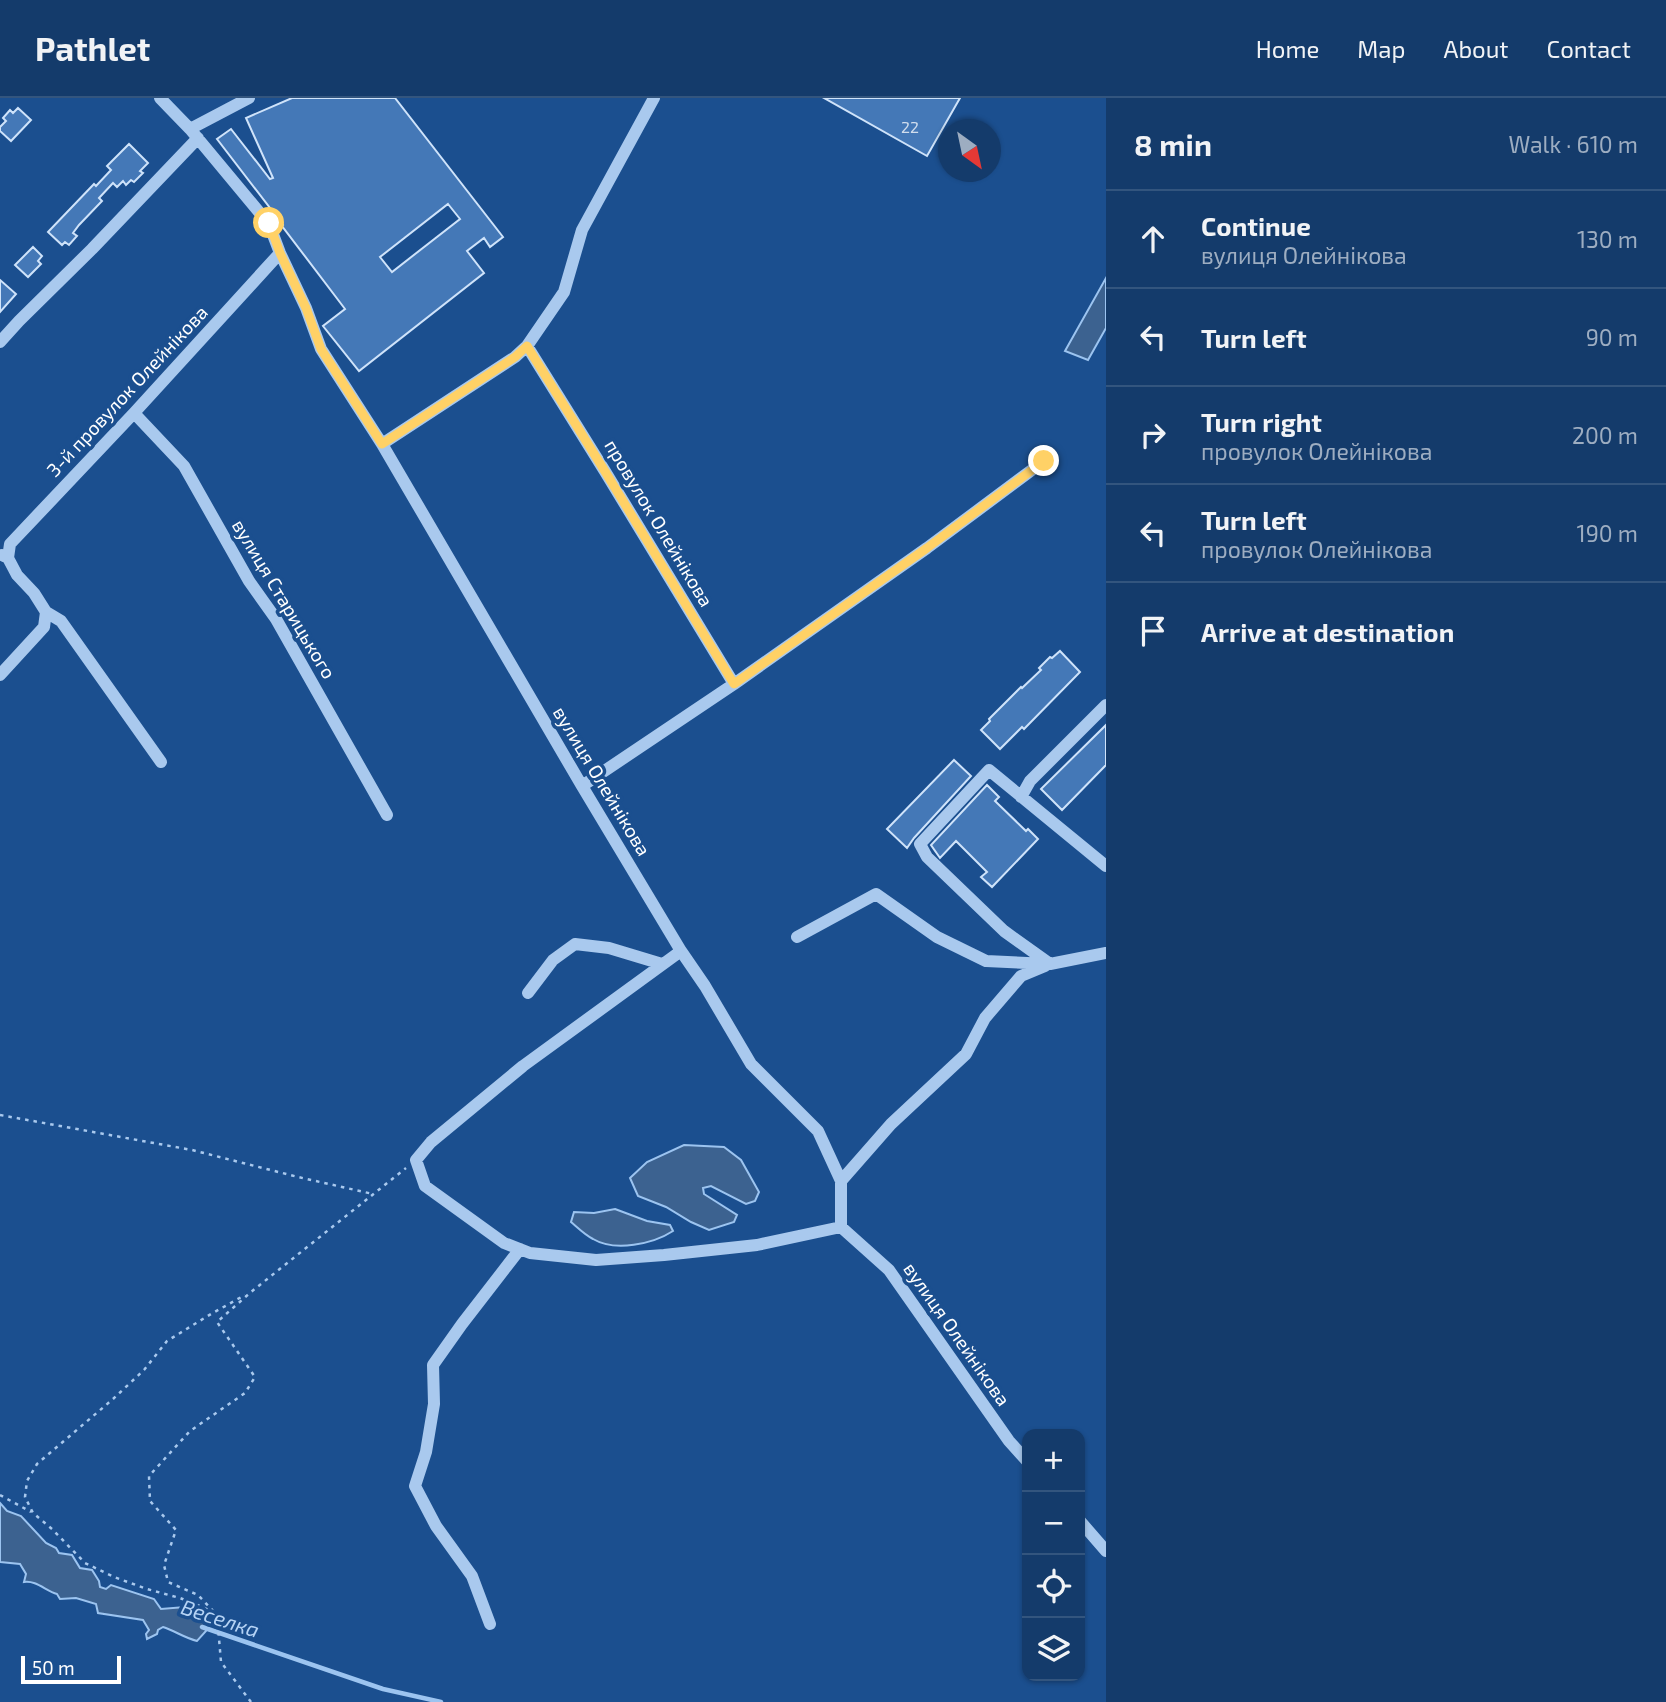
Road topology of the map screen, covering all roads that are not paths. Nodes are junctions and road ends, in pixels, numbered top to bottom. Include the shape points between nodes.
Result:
1 (160, 98) edge
2 (249, 98) edge
3 (654, 98) edge
4 (194, 133) junction
5 (280, 253) junction
6 (0, 342) edge
7 (527, 346) junction
8 (134, 413) junction
9 (382, 444) junction
10 (1044, 461) dead end
11 (4, 556) edge
12 (46, 612) junction
13 (0, 675) edge
14 (734, 684) junction
15 (1106, 705) edge
16 (161, 762) dead end
17 (582, 786) junction
18 (1021, 797) junction
19 (387, 815) dead end
20 (1106, 866) edge
21 (797, 937) dead end
22 (681, 951) junction
23 (1106, 953) edge
24 (662, 964) junction
25 (1050, 964) junction
26 (528, 993) dead end
27 (841, 1181) junction
28 (841, 1227) junction
29 (520, 1249) junction
30 (1022, 1455) edge
31 (1085, 1527) edge
32 (1106, 1551) edge
33 (491, 1624) dead end

1 - 4 street, вулиця Олейнікова
2 - 4 street
3 - 7 street via 582,230 564,292
4 - 5 street, вулиця Олейнікова via 269,223
4 - 6 street via 92,249
5 - 8 street, 3-й провулок Олейнікова
5 - 9 street, вулиця Олейнікова via 321,349
7 - 9 street
7 - 14 street, провулок Олейнікова
8 - 11 street, 3-й провулок Олейнікова via 10,544
8 - 19 street, вулиця Старицького via 184,466
9 - 17 street, вулиця Олейнікова
10 - 14 street
11 - 12 street
12 - 13 street via 44,627
12 - 16 street via 61,621
14 - 17 street
15 - 18 street via 1030,781
17 - 22 street, вулиця Олейнікова
18 - 20 street
18 - 25 street via 989,770 920,844 927,857 1004,931
21 - 25 street via 876,894 937,937 986,961
22 - 24 street
22 - 27 street, вулиця Олейнікова via 751,1064 818,1130
23 - 25 street
24 - 26 street via 609,948 575,944 554,960
24 - 29 street via 523,1066 431,1142 416,1160 425,1186 504,1243
25 - 27 street via 1021,976 985,1018 966,1054 891,1124
27 - 28 street, вулиця Олейнікова
28 - 29 street via 757,1245 596,1260
28 - 30 street, вулиця Олейнікова via 889,1270
29 - 33 street via 433,1365 434,1404 415,1486 436,1526 472,1576
31 - 32 street

